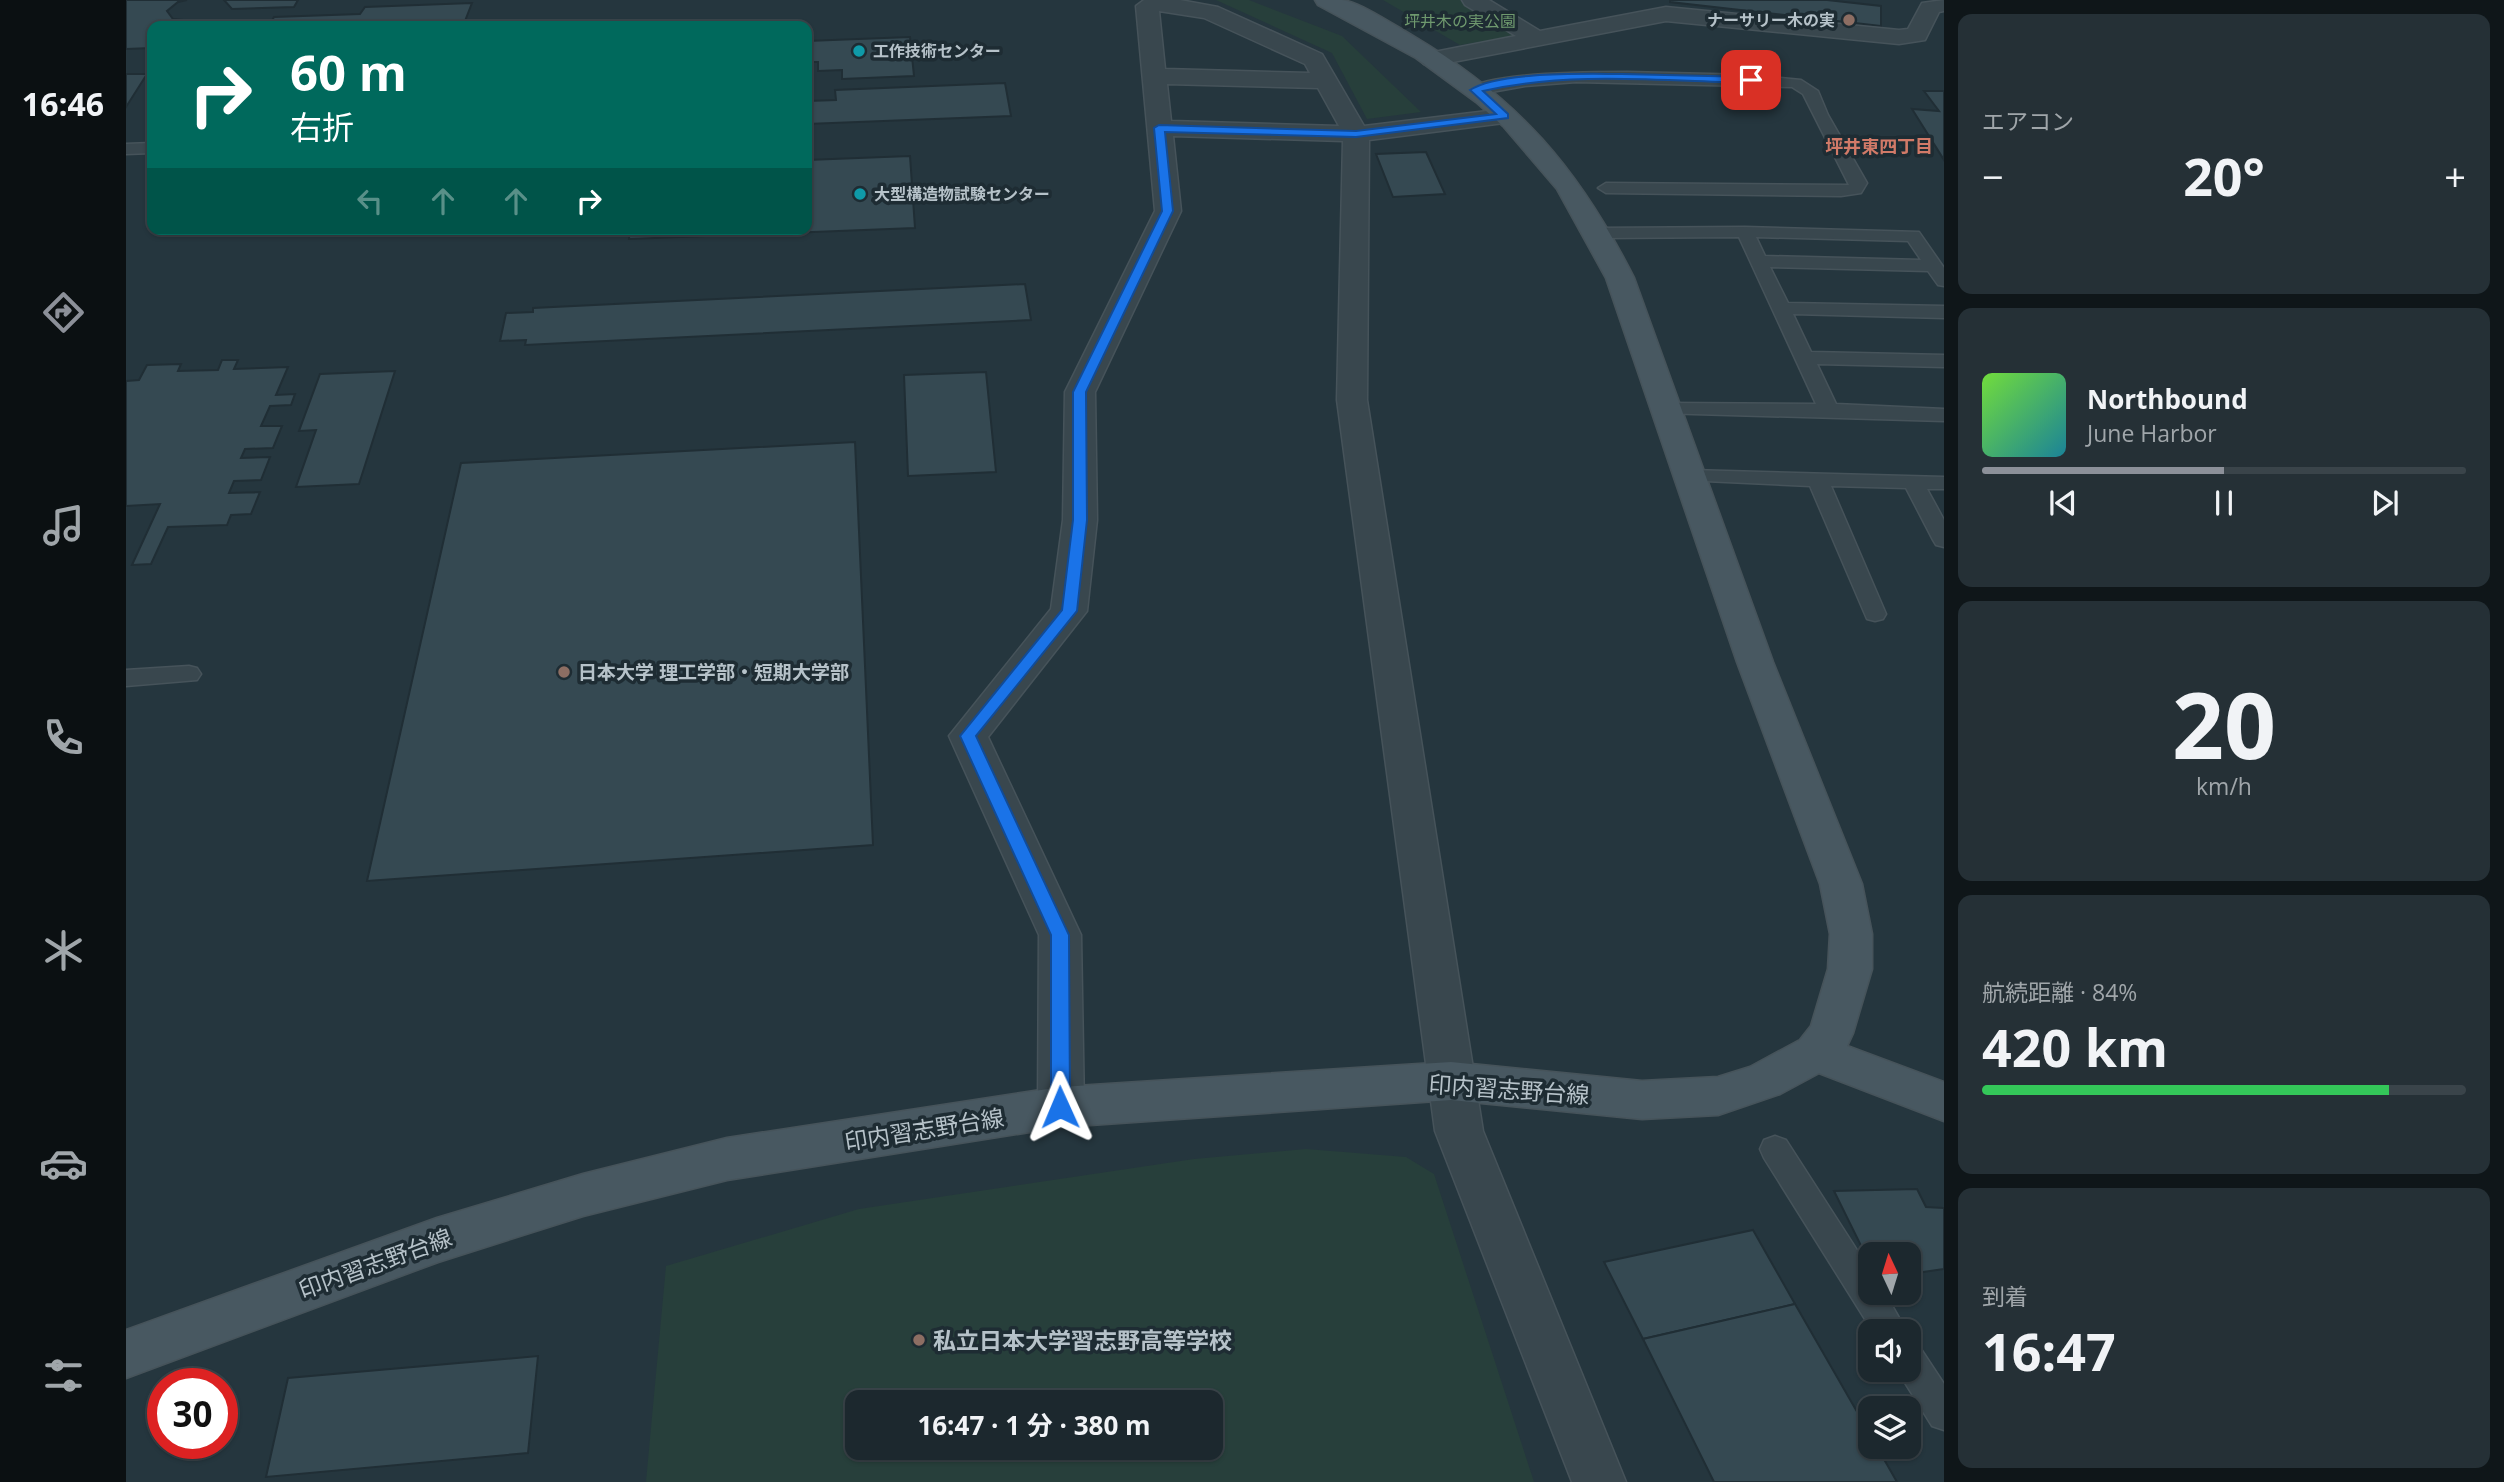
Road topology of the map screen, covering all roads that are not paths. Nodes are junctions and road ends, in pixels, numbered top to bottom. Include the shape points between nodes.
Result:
1 (1326, 0) edge
2 (1473, 0) edge
3 (1944, 4) edge
4 (1660, 7) edge
5 (1537, 39) junction
6 (1432, 59) junction
7 (1154, 76) junction
8 (1326, 81) junction
9 (1475, 90) junction
10 (1504, 116) junction
11 (1159, 128) junction
12 (1356, 134) junction
13 (147, 148) edge
14 (126, 149) edge
15 (1606, 188) dead end
16 (1745, 232) junction
17 (1599, 233) junction
18 (1759, 261) junction
19 (1939, 274) edge
20 (1781, 308) junction
21 (1944, 312) edge
22 (1805, 358) junction
23 (1944, 361) edge
24 (1666, 409) junction
25 (1829, 410) junction
26 (1944, 415) edge
27 (1690, 475) junction
28 (1818, 479) junction
29 (1913, 482) junction
30 (1944, 483) edge
31 (1944, 540) edge
32 (1875, 614) dead end
33 (189, 674) dead end
34 (126, 678) edge
35 (1816, 1053) junction
36 (1451, 1081) junction
37 (1944, 1102) edge
38 (1060, 1107) junction
39 (1775, 1149) dead end
40 (1883, 1319) edge
41 (126, 1354) edge
42 (1921, 1379) edge
43 (1944, 1414) edge
44 (1599, 1482) edge

1 - 6 street via 1362,16
2 - 5 street
3 - 4 street via 1930,8 1917,35 1899,37
4 - 5 street
5 - 6 street
6 - 9 street
7 - 8 street
7 - 8 street via 1147,6 1164,4 1210,12 1314,60
7 - 11 street
8 - 12 street
9 - 10 street
9 - 15 lane via 1553,78 1796,83 1810,91 1859,183 1856,189 1841,191
10 - 12 street
10 - 17 street via 1562,176
11 - 12 street
11 - 38 street via 1168,211 1080,392 1080,520 1069,611 968,736 1060,935
12 - 36 street via 1352,400
13 - 14 lane
16 - 17 lane
16 - 18 lane
16 - 19 lane via 1913,236
17 - 24 street via 1620,278
18 - 19 lane
18 - 20 lane
20 - 21 lane
20 - 22 lane
22 - 23 lane
22 - 25 lane
24 - 25 lane
24 - 27 street
25 - 26 lane
27 - 28 lane
27 - 35 street via 1755,662 1841,884 1851,934 1850,969 1831,1033
28 - 29 lane
28 - 32 lane
29 - 30 lane
29 - 31 lane
33 - 34 lane
35 - 36 street, 印内習志野台線 via 1764,1081 1717,1096 1642,1100
35 - 37 street
36 - 38 street, 印内習志野台線
36 - 44 street via 1459,1131
38 - 41 street, 印内習志野台線 via 727,1159 583,1195 437,1240
39 - 40 lane
42 - 43 lane

